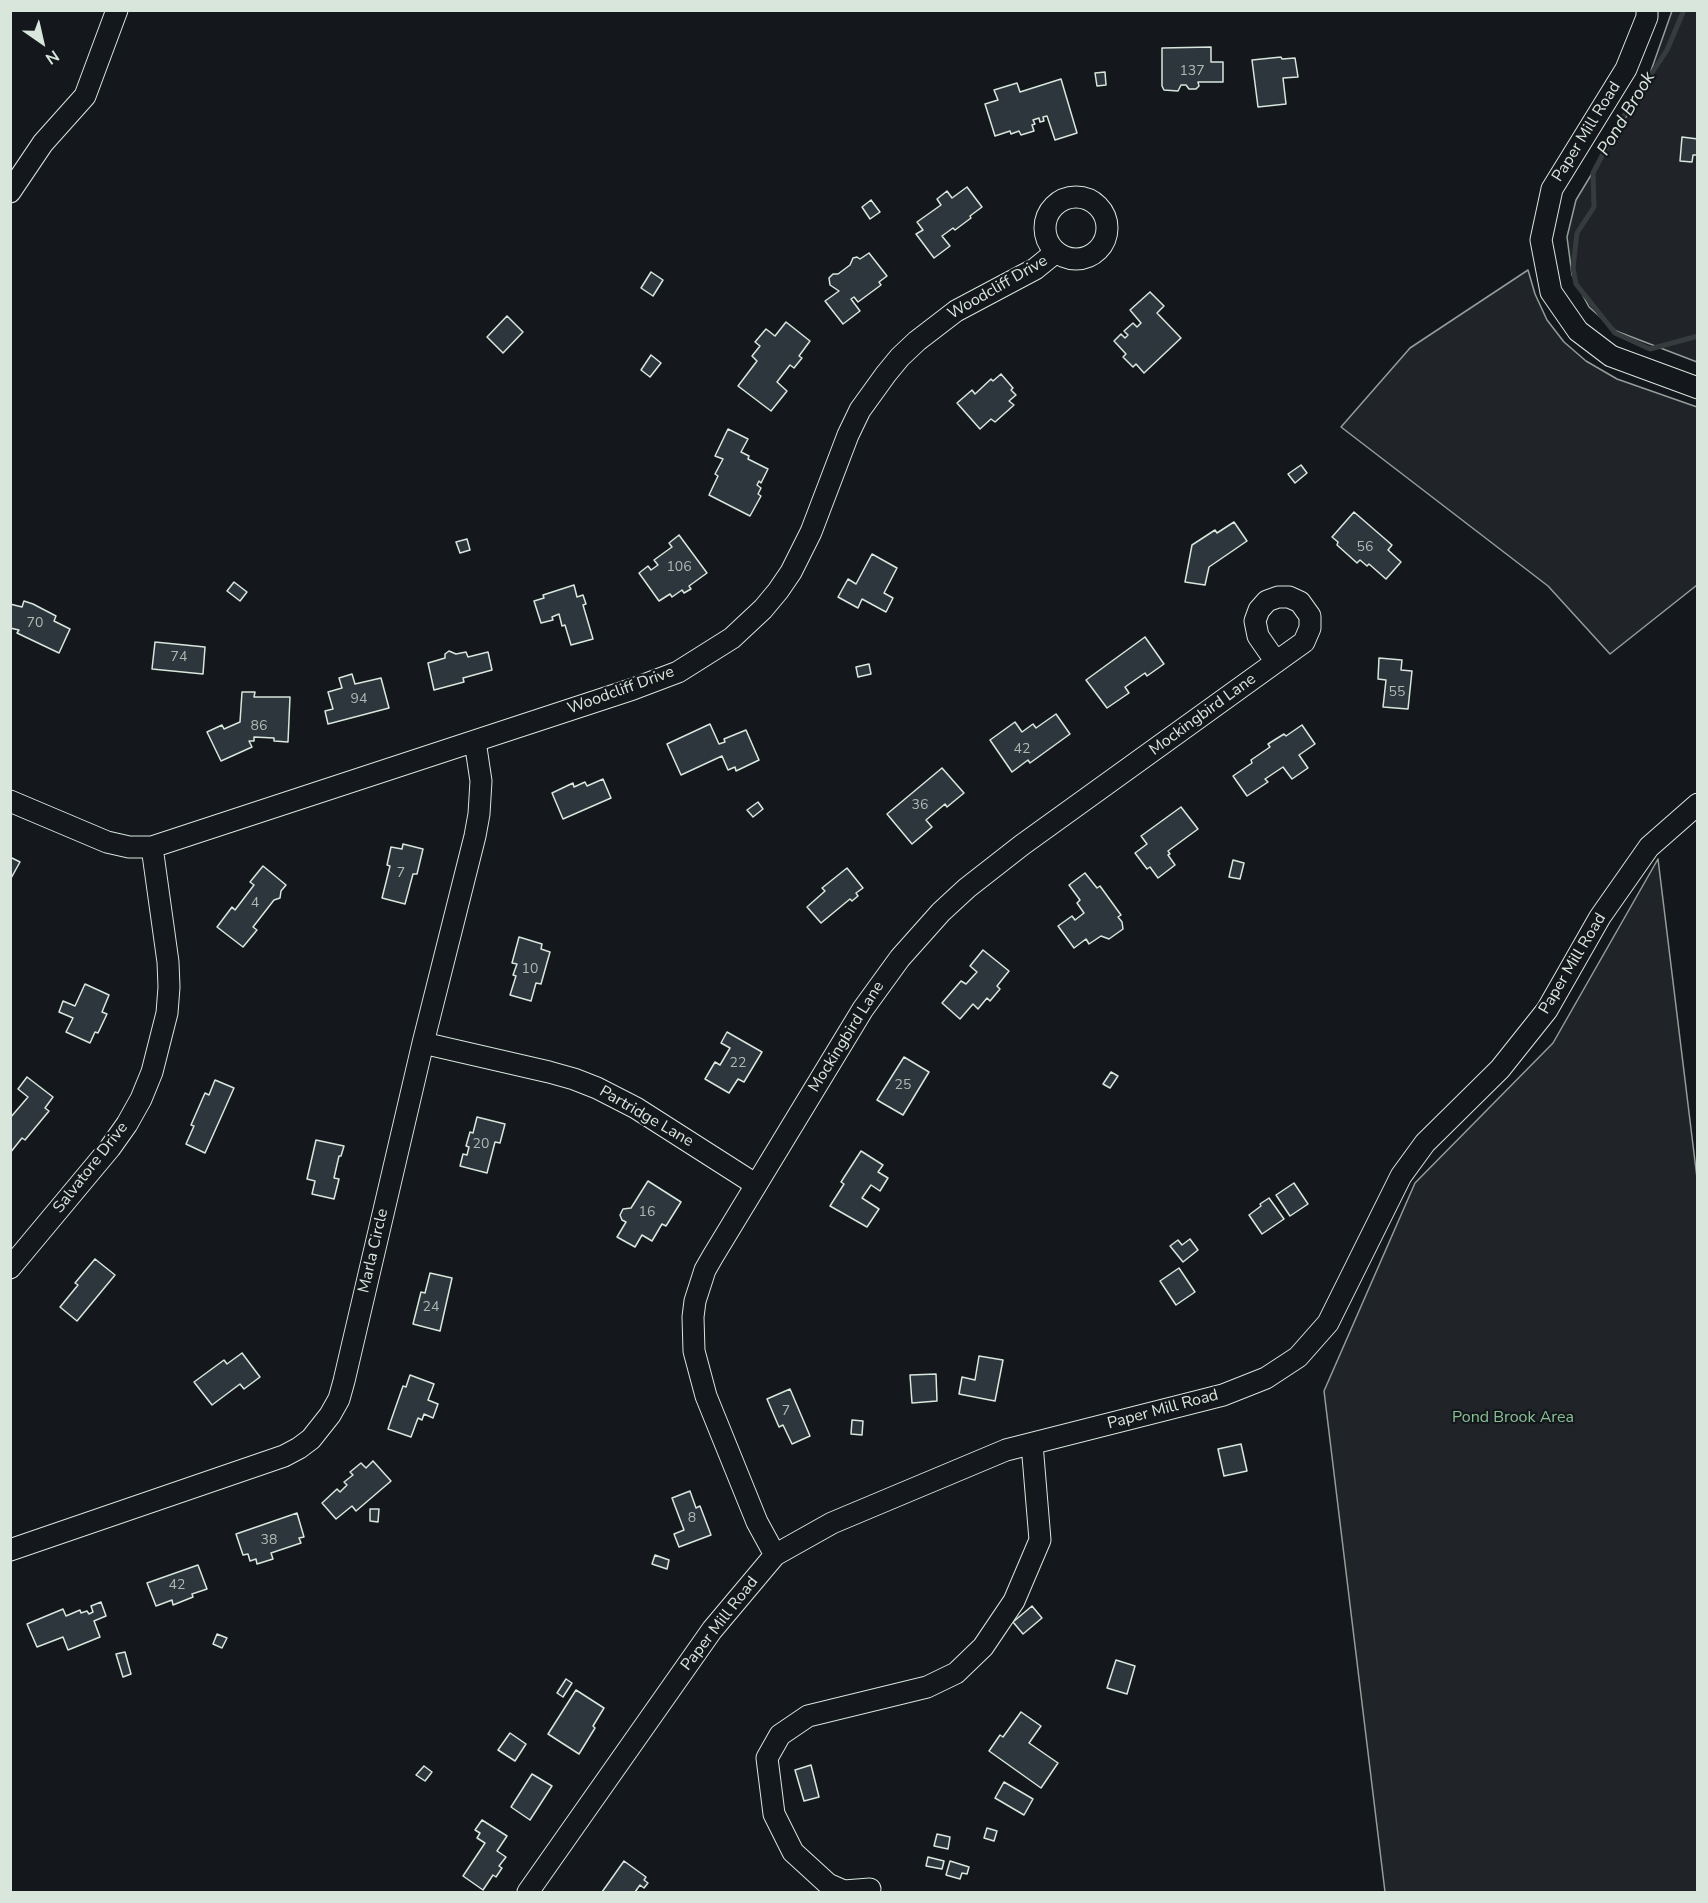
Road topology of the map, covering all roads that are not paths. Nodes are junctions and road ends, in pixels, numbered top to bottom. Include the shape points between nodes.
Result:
1 (117, 10) edge
2 (1647, 10) edge
3 (10, 192) edge
4 (1056, 252) dead end
5 (1698, 388) edge
6 (1276, 662) dead end
7 (475, 741) junction
8 (10, 801) edge
9 (1698, 804) edge
10 (152, 847) junction
11 (423, 1042) junction
12 (755, 1184) junction
13 (10, 1268) edge
14 (1032, 1444) junction
15 (10, 1550) edge
16 (776, 1555) junction
17 (870, 1889) dead end
18 (528, 1893) edge

1 - 3 street via 85,96 43,143
2 - 5 street, Paper Mill Road via 1626,69 1552,189 1541,240 1551,292 1578,331 1611,356
4 - 7 street, Woodcliff Drive via 1035,269 936,325 886,374 860,410 848,435 811,532 791,572 763,609 732,638 697,661 655,681
6 - 12 street, Mockingbird Lane via 1014,851 941,912 868,1000
7 - 10 street, Woodcliff Drive
7 - 11 street, Marla Circle via 481,781 479,814
8 - 10 street, Woodcliff Drive via 107,842
9 - 14 street, Paper Mill Road via 1649,847 1600,917 1547,1010 1500,1069 1425,1143 1401,1176 1328,1323 1298,1357 1266,1378 1223,1395
10 - 13 street, Salvatore Drive via 169,987 167,1013 152,1072 141,1099 110,1148
11 - 12 street, Partridge Lane via 549,1072 597,1088 636,1108
11 - 15 street, Marla Circle via 344,1381 321,1428 298,1448 270,1461
12 - 16 street, Mockingbird Lane via 705,1270 695,1301 693,1334 706,1396 757,1522
14 - 16 street, Paper Mill Road via 1006,1450 832,1523
14 - 17 street via 1040,1540 1014,1600 982,1647 956,1673 927,1687 808,1716 780,1735 767,1758 774,1814 793,1852 828,1884 844,1891
16 - 18 street, Paper Mill Road via 712,1630

